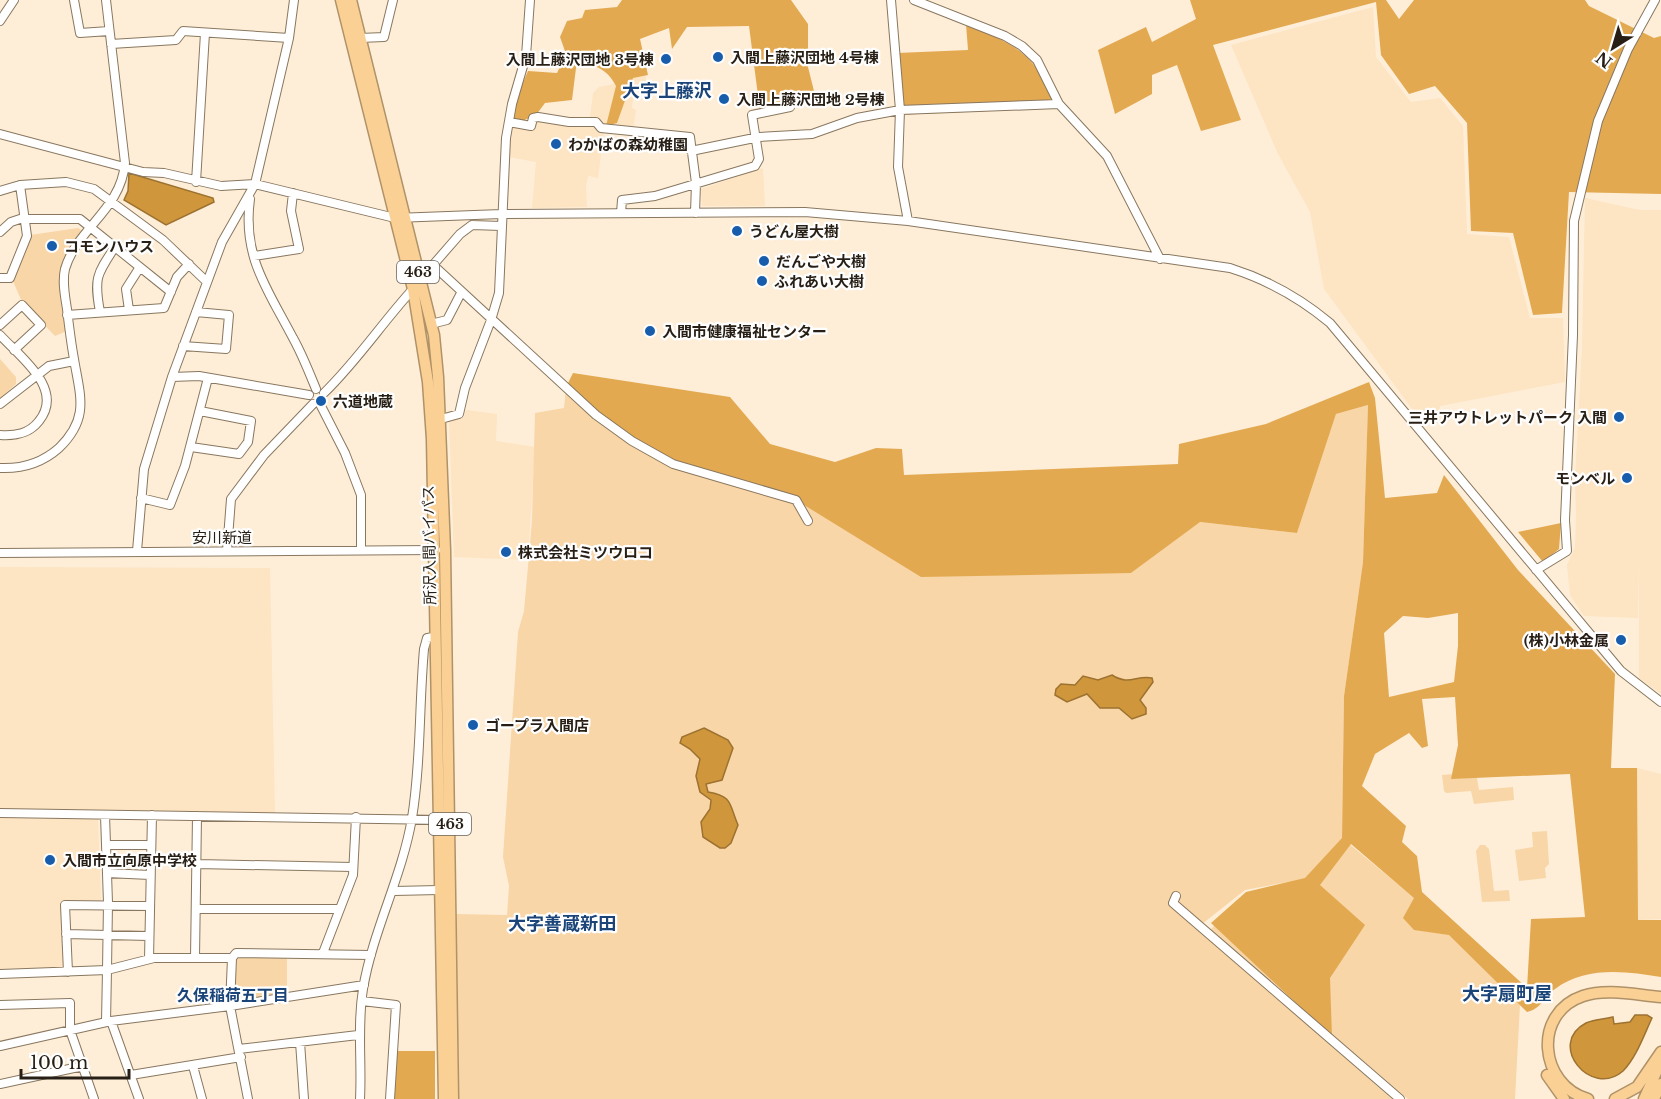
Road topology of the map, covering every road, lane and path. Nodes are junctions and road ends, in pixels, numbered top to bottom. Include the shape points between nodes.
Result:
1 (14, 0) edge
2 (74, 0) edge
3 (106, 0) edge
4 (294, 0) edge
5 (341, 0) edge
6 (351, 0) edge
7 (393, 0) edge
8 (530, 0) edge
9 (891, 0) edge
10 (914, 0) edge
11 (1655, 0) edge
12 (0, 20) edge
13 (110, 31) junction
14 (205, 33) junction
15 (289, 38) junction
16 (360, 38) junction
17 (111, 44) junction
18 (1059, 105) junction
19 (790, 107) dead end
20 (900, 110) junction
21 (509, 122) junction
22 (0, 134) edge
23 (755, 137) junction
24 (691, 150) junction
25 (124, 168) junction
26 (196, 182) junction
27 (696, 183) junction
28 (255, 184) junction
29 (20, 185) junction
30 (0, 191) edge
31 (293, 193) junction
32 (250, 195) junction
33 (112, 201) junction
34 (621, 213) junction
35 (695, 213) junction
36 (501, 214) junction
37 (399, 217) junction
38 (25, 219) junction
39 (908, 220) junction
40 (501, 226) junction
41 (92, 229) junction
42 (0, 232) edge
43 (115, 247) junction
44 (254, 256) junction
45 (1160, 260) junction
46 (189, 264) junction
47 (140, 267) junction
48 (0, 278) edge
49 (207, 282) junction
50 (413, 289) junction
51 (171, 292) junction
52 (461, 293) junction
53 (129, 310) junction
54 (100, 312) junction
55 (196, 312) junction
56 (67, 315) junction
57 (492, 320) junction
58 (431, 324) junction
59 (0, 325) edge
60 (0, 335) edge
61 (183, 346) junction
62 (14, 350) junction
63 (74, 361) junction
64 (37, 375) junction
65 (172, 377) junction
66 (208, 378) junction
67 (316, 389) junction
68 (324, 393) junction
69 (309, 395) junction
70 (317, 404) junction
71 (0, 405) edge
72 (200, 411) junction
73 (441, 419) junction
74 (0, 435) edge
75 (191, 447) junction
76 (0, 468) edge
77 (141, 498) junction
78 (808, 521) dead end
79 (362, 550) junction
80 (439, 550) junction
81 (137, 551) junction
82 (227, 551) junction
83 (0, 553) edge
84 (1536, 570) junction
85 (434, 637) junction
86 (1661, 702) edge
87 (0, 813) edge
88 (105, 815) junction
89 (152, 815) junction
90 (197, 816) junction
91 (356, 817) junction
92 (412, 819) junction
93 (444, 819) junction
94 (106, 844) junction
95 (151, 845) junction
96 (197, 864) junction
97 (353, 867) junction
98 (107, 873) junction
99 (150, 874) junction
100 (439, 890) junction
101 (394, 891) junction
102 (1176, 896) dead end
103 (108, 903) junction
104 (150, 906) junction
105 (196, 909) junction
106 (339, 909) junction
107 (66, 934) junction
108 (108, 934) junction
109 (149, 936) junction
110 (322, 954) junction
111 (371, 955) junction
112 (195, 958) junction
113 (232, 958) junction
114 (149, 959) junction
115 (107, 970) junction
116 (68, 972) junction
117 (0, 974) edge
118 (364, 985) junction
119 (1627, 991) junction
120 (1661, 991) edge
121 (1661, 997) edge
122 (362, 1001) junction
123 (0, 1005) edge
124 (230, 1006) junction
125 (109, 1022) junction
126 (70, 1030) junction
127 (358, 1035) junction
128 (300, 1042) junction
129 (0, 1046) edge
130 (1661, 1052) edge
131 (240, 1053) junction
132 (1661, 1063) edge
133 (83, 1066) junction
134 (193, 1066) junction
135 (130, 1075) junction
136 (0, 1084) edge
137 (1661, 1085) edge
138 (92, 1098) edge
139 (139, 1099) edge
140 (202, 1099) edge
141 (248, 1099) edge
142 (304, 1099) edge
143 (360, 1099) edge
144 (390, 1099) edge
145 (444, 1099) edge
146 (453, 1099) edge
147 (1400, 1099) edge
148 (1564, 1099) edge
149 (1588, 1099) edge
150 (1615, 1099) edge
151 (1644, 1099) edge
152 (1654, 1099) edge

1 - 12 street
2 - 13 street via 80,33
3 - 13 street
4 - 15 street
5 - 37 highway, 所沢入間バイパス / 463
6 - 16 highway, 所沢入間バイパス / 463
7 - 16 street via 384,37
8 - 21 street via 526,56
9 - 20 street
10 - 18 street via 1022,46 1037,60
11 - 84 street via 1628,49 1598,121 1580,191 1574,221 1567,551
13 - 17 street
14 - 15 street
14 - 17 street via 183,31 176,40
14 - 26 street
15 - 28 street
16 - 37 highway, 所沢入間バイパス / 463
17 - 25 street
18 - 20 street
18 - 45 street via 1107,156
19 - 23 street via 752,115
20 - 23 street via 857,118 812,134
20 - 39 street via 898,167
21 - 24 street via 531,126 533,118 538,117 596,122 602,128 690,137
21 - 36 street
22 - 25 street
23 - 24 street
23 - 27 street via 759,159 754,166
24 - 27 street
25 - 26 street
25 - 33 street via 121,187
26 - 28 street via 221,186
27 - 34 street via 655,196 622,200
27 - 35 street
28 - 31 street
28 - 32 street
29 - 30 street
29 - 33 street via 76,184
29 - 38 street
31 - 37 street
31 - 44 street via 291,211 299,249
32 - 44 street via 248,213
32 - 49 street via 229,228
33 - 41 street
33 - 46 street
34 - 35 street
34 - 36 street
35 - 39 street via 805,212
36 - 37 street
36 - 40 street
37 - 50 highway, 所沢入間バイパス / 463
37 - 58 highway, 所沢入間バイパス / 463
38 - 41 street via 80,219
38 - 42 street via 11,222
38 - 48 street via 27,236 10,278
39 - 45 street
40 - 52 street via 472,225 433,266
40 - 57 street via 502,268
41 - 43 street
41 - 56 street via 66,265 63,288
43 - 47 street
43 - 54 street via 97,273
44 - 67 street via 268,296 294,338
45 - 84 street via 1248,273 1291,294 1323,317 1431,440
46 - 49 street
46 - 51 street via 177,277
47 - 51 street
47 - 53 street via 126,289
49 - 55 street
50 - 68 street via 382,322 351,367
50 - 80 highway, 所沢入間バイパス / 463 via 428,382
51 - 53 street via 164,308
52 - 57 street
52 - 58 street via 447,320
53 - 54 street
54 - 56 street
55 - 61 street
55 - 61 street via 229,315 226,349
56 - 63 street
57 - 73 street via 459,414
57 - 78 street via 596,415 632,441 673,464 795,500
58 - 73 highway, 所沢入間バイパス / 463
59 - 62 street via 22,305 41,325
60 - 62 street
61 - 65 street
62 - 64 street
63 - 64 street via 49,366
63 - 76 street via 82,395 70,436 47,458 28,466
64 - 71 street
64 - 74 street via 46,390 47,402 39,422 23,433
65 - 66 street
65 - 77 street via 144,469
66 - 69 street
66 - 72 street
67 - 68 street
67 - 69 street
68 - 70 street via 325,398
69 - 70 street
70 - 79 street via 345,453 361,495
70 - 82 street via 264,455 231,499
72 - 75 street
72 - 75 street via 251,421 248,442 239,454
73 - 80 highway, 所沢入間バイパス / 463
75 - 77 street via 170,505
77 - 81 street
79 - 80 street, 安川新道
79 - 82 street, 安川新道
80 - 85 highway, 所沢入間バイパス / 463
80 - 93 highway, 所沢入間バイパス / 463
81 - 82 street, 安川新道
81 - 83 street, 安川新道
84 - 86 street via 1621,671
85 - 92 street via 427,639 424,649
85 - 93 highway, 所沢入間バイパス / 463
87 - 88 street
88 - 89 street
88 - 94 street
89 - 90 street
89 - 95 street
90 - 91 street
90 - 96 street
91 - 92 street
91 - 97 street
92 - 93 street
92 - 101 street
93 - 100 highway, 所沢入間バイパス / 463
93 - 146 highway, 所沢入間バイパス / 463
94 - 95 street
94 - 98 street
95 - 99 street
96 - 97 street
96 - 105 street
97 - 106 street
98 - 99 street
98 - 103 street
99 - 104 street
100 - 101 street
100 - 145 highway, 所沢入間バイパス / 463
101 - 111 street
102 - 147 street via 1173,903
103 - 104 street
103 - 107 street via 65,905
103 - 108 street
104 - 109 street
105 - 106 street
105 - 112 street
106 - 110 street
107 - 108 street
107 - 116 street
108 - 109 street
108 - 115 street
109 - 114 street
110 - 111 street
110 - 113 street via 236,952
111 - 118 street
112 - 113 street
112 - 114 street
113 - 124 street
114 - 115 street
115 - 116 street
115 - 125 street
116 - 117 street
118 - 122 street
118 - 124 street
119 - 120 highway
119 - 121 highway
119 - 148 highway via 1605,986 1581,990 1563,999 1547,1019 1541,1040 1542,1062
119 - 149 highway via 1575,1000 1562,1010 1550,1030 1547,1051 1555,1075 1570,1092
122 - 127 street
122 - 144 street via 396,1005
123 - 126 street via 70,1003
124 - 125 street
124 - 131 street
125 - 126 street
125 - 135 street
126 - 129 street
126 - 133 street
127 - 128 street
127 - 143 street
128 - 131 street
128 - 142 street
130 - 150 highway via 1637,1087
131 - 134 street
131 - 141 street
132 - 151 highway
133 - 136 street
133 - 138 street
134 - 135 street
134 - 140 street
135 - 139 street
137 - 152 highway

